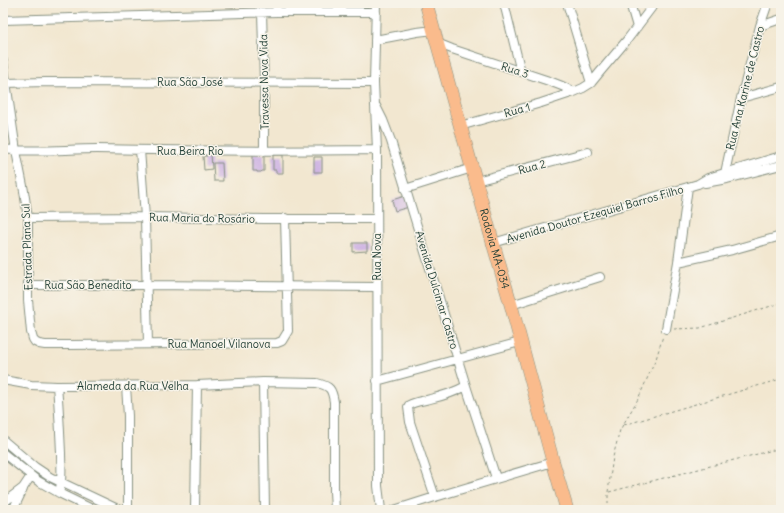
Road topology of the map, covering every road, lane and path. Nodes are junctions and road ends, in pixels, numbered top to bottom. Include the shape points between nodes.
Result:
1 (376, 3) edge
2 (426, 3) edge
3 (504, 3) edge
4 (567, 3) edge
5 (630, 3) edge
6 (655, 3) edge
7 (768, 3) edge
8 (276, 7) edge
9 (262, 12) junction
10 (376, 12) junction
11 (3, 20) edge
12 (781, 20) edge
13 (760, 26) junction
14 (637, 27) junction
15 (434, 30) junction
16 (375, 40) junction
17 (437, 44) junction
18 (3, 60) edge
19 (521, 72) junction
20 (6, 83) junction
21 (264, 83) junction
22 (374, 83) junction
23 (591, 83) junction
24 (781, 87) edge
25 (574, 92) junction
26 (740, 98) junction
27 (375, 103) junction
28 (460, 126) junction
29 (3, 149) edge
30 (140, 150) junction
31 (377, 150) junction
32 (16, 151) junction
33 (264, 151) junction
34 (588, 152) dead end
35 (781, 156) edge
36 (781, 165) edge
37 (472, 168) junction
38 (725, 173) junction
39 (476, 181) junction
40 (698, 184) junction
41 (688, 187) junction
42 (405, 188) junction
43 (145, 217) junction
44 (28, 218) junction
45 (285, 218) junction
46 (377, 219) junction
47 (781, 236) edge
48 (492, 243) junction
49 (678, 262) junction
50 (600, 276) dead end
51 (28, 285) junction
52 (147, 285) junction
53 (286, 286) junction
54 (377, 287) junction
55 (781, 303) edge
56 (511, 305) junction
57 (666, 329) junction
58 (33, 339) joint
59 (520, 342) junction
60 (148, 344) junction
61 (458, 359) junction
62 (3, 380) edge
63 (781, 380) edge
64 (377, 381) junction
65 (264, 382) junction
66 (197, 385) junction
67 (57, 386) junction
68 (126, 386) junction
69 (466, 386) junction
70 (624, 425) junction
71 (3, 440) edge
72 (781, 448) edge
73 (3, 454) edge
74 (553, 462) junction
75 (31, 476) junction
76 (496, 478) junction
77 (62, 483) junction
78 (23, 488) junction
79 (608, 492) junction
80 (59, 493) junction
81 (435, 496) junction
82 (3, 503) edge
83 (13, 510) edge
84 (94, 510) edge
85 (120, 510) edge
86 (128, 510) edge
87 (195, 510) edge
88 (265, 510) edge
89 (335, 510) edge
90 (381, 510) edge
91 (394, 510) edge
92 (568, 510) edge
93 (608, 510) edge

1 - 10 street, Rua Nova
2 - 15 main road, Rodovia MA-034
3 - 19 street
4 - 23 street
5 - 14 street
6 - 14 street
7 - 13 street, Rua Ana Karine de Castro
8 - 9 street
8 - 10 street
9 - 11 street
9 - 21 street, Travessa Nova Vida
10 - 16 street, Rua Nova
12 - 13 street
13 - 26 street, Rua Ana Karine de Castro
14 - 23 street
15 - 16 street
15 - 17 main road, Rodovia MA-034
16 - 22 street, Rua Nova
17 - 19 street, Rua 3
17 - 28 main road, Rodovia MA-034
18 - 20 street, Estrada Plana Sul
19 - 25 street, Rua 3
20 - 21 street, Rua São José
20 - 32 street, Estrada Plana Sul
21 - 22 street, Rua São José
21 - 33 street, Travessa Nova Vida
22 - 27 street, Rua Nova
23 - 25 street
24 - 26 street
25 - 28 street, Rua 1
26 - 38 street, Rua Ana Karine de Castro
27 - 31 street, Rua Nova
27 - 42 street, Avenida Dulcimar Castro via 386,127
28 - 37 main road, Rodovia MA-034
29 - 32 street, Rua Beira Rio
30 - 32 street, Rua Beira Rio
30 - 33 street, Rua Beira Rio
30 - 43 street
31 - 33 street, Rua Beira Rio
31 - 46 street, Rua Nova
32 - 44 street, Estrada Plana Sul
34 - 39 street, Rua 2
35 - 38 street, Avenida Doutor Ezequiel Barros Filho
36 - 40 street, Avenida Doutor Ezequiel Barros Filho
37 - 39 main road, Rodovia MA-034
37 - 42 street
38 - 40 street, Avenida Doutor Ezequiel Barros Filho
39 - 48 main road, Rodovia MA-034
40 - 41 street, Avenida Doutor Ezequiel Barros Filho
41 - 48 street, Avenida Doutor Ezequiel Barros Filho
41 - 49 street
42 - 61 street, Avenida Dulcimar Castro
43 - 44 street, Rua Maria do Rosário
43 - 45 street, Rua Maria do Rosário
43 - 52 street
44 - 51 street, Estrada Plana Sul
45 - 46 street, Rua Maria do Rosário
45 - 53 street, Rua Manoel Vilanova
46 - 54 street, Rua Nova
47 - 49 street
48 - 56 main road, Rodovia MA-034
49 - 57 street
50 - 56 street
51 - 52 street, Rua São Benedito
51 - 58 street, Estrada Plana Sul
52 - 53 street, Rua São Benedito
52 - 60 street
53 - 54 street, Rua São Benedito
53 - 60 street, Rua Manoel Vilanova via 288,332 277,343
54 - 64 street, Rua Nova
55 - 57 path via 700,328
56 - 59 main road, Rodovia MA-034
57 - 70 path via 656,359
58 - 60 street, Rua Manoel Vilanova via 46,345
59 - 61 street
59 - 74 main road, Rodovia MA-034
61 - 64 street
61 - 69 street, Avenida Dulcimar Castro
62 - 67 street, Alameda da Rua Velha via 17,384
63 - 70 path
64 - 90 street, Rua Nova via 378,486
65 - 66 street, Alameda da Rua Velha
65 - 88 street
65 - 89 street, Alameda da Rua Velha via 317,383 330,388 334,402
66 - 68 street, Alameda da Rua Velha
66 - 87 street
67 - 68 street, Alameda da Rua Velha
67 - 77 street
68 - 86 street
69 - 76 street, Avenida Dulcimar Castro
69 - 81 street via 409,405 410,422
70 - 79 path via 620,430 613,457
71 - 77 street via 35,467
72 - 79 path
73 - 75 street
74 - 76 street
74 - 92 main road, Rodovia MA-034
75 - 78 street
75 - 80 street
76 - 81 street
77 - 80 street
77 - 85 street
78 - 82 street
78 - 83 street
79 - 93 path
80 - 84 street
81 - 91 street

